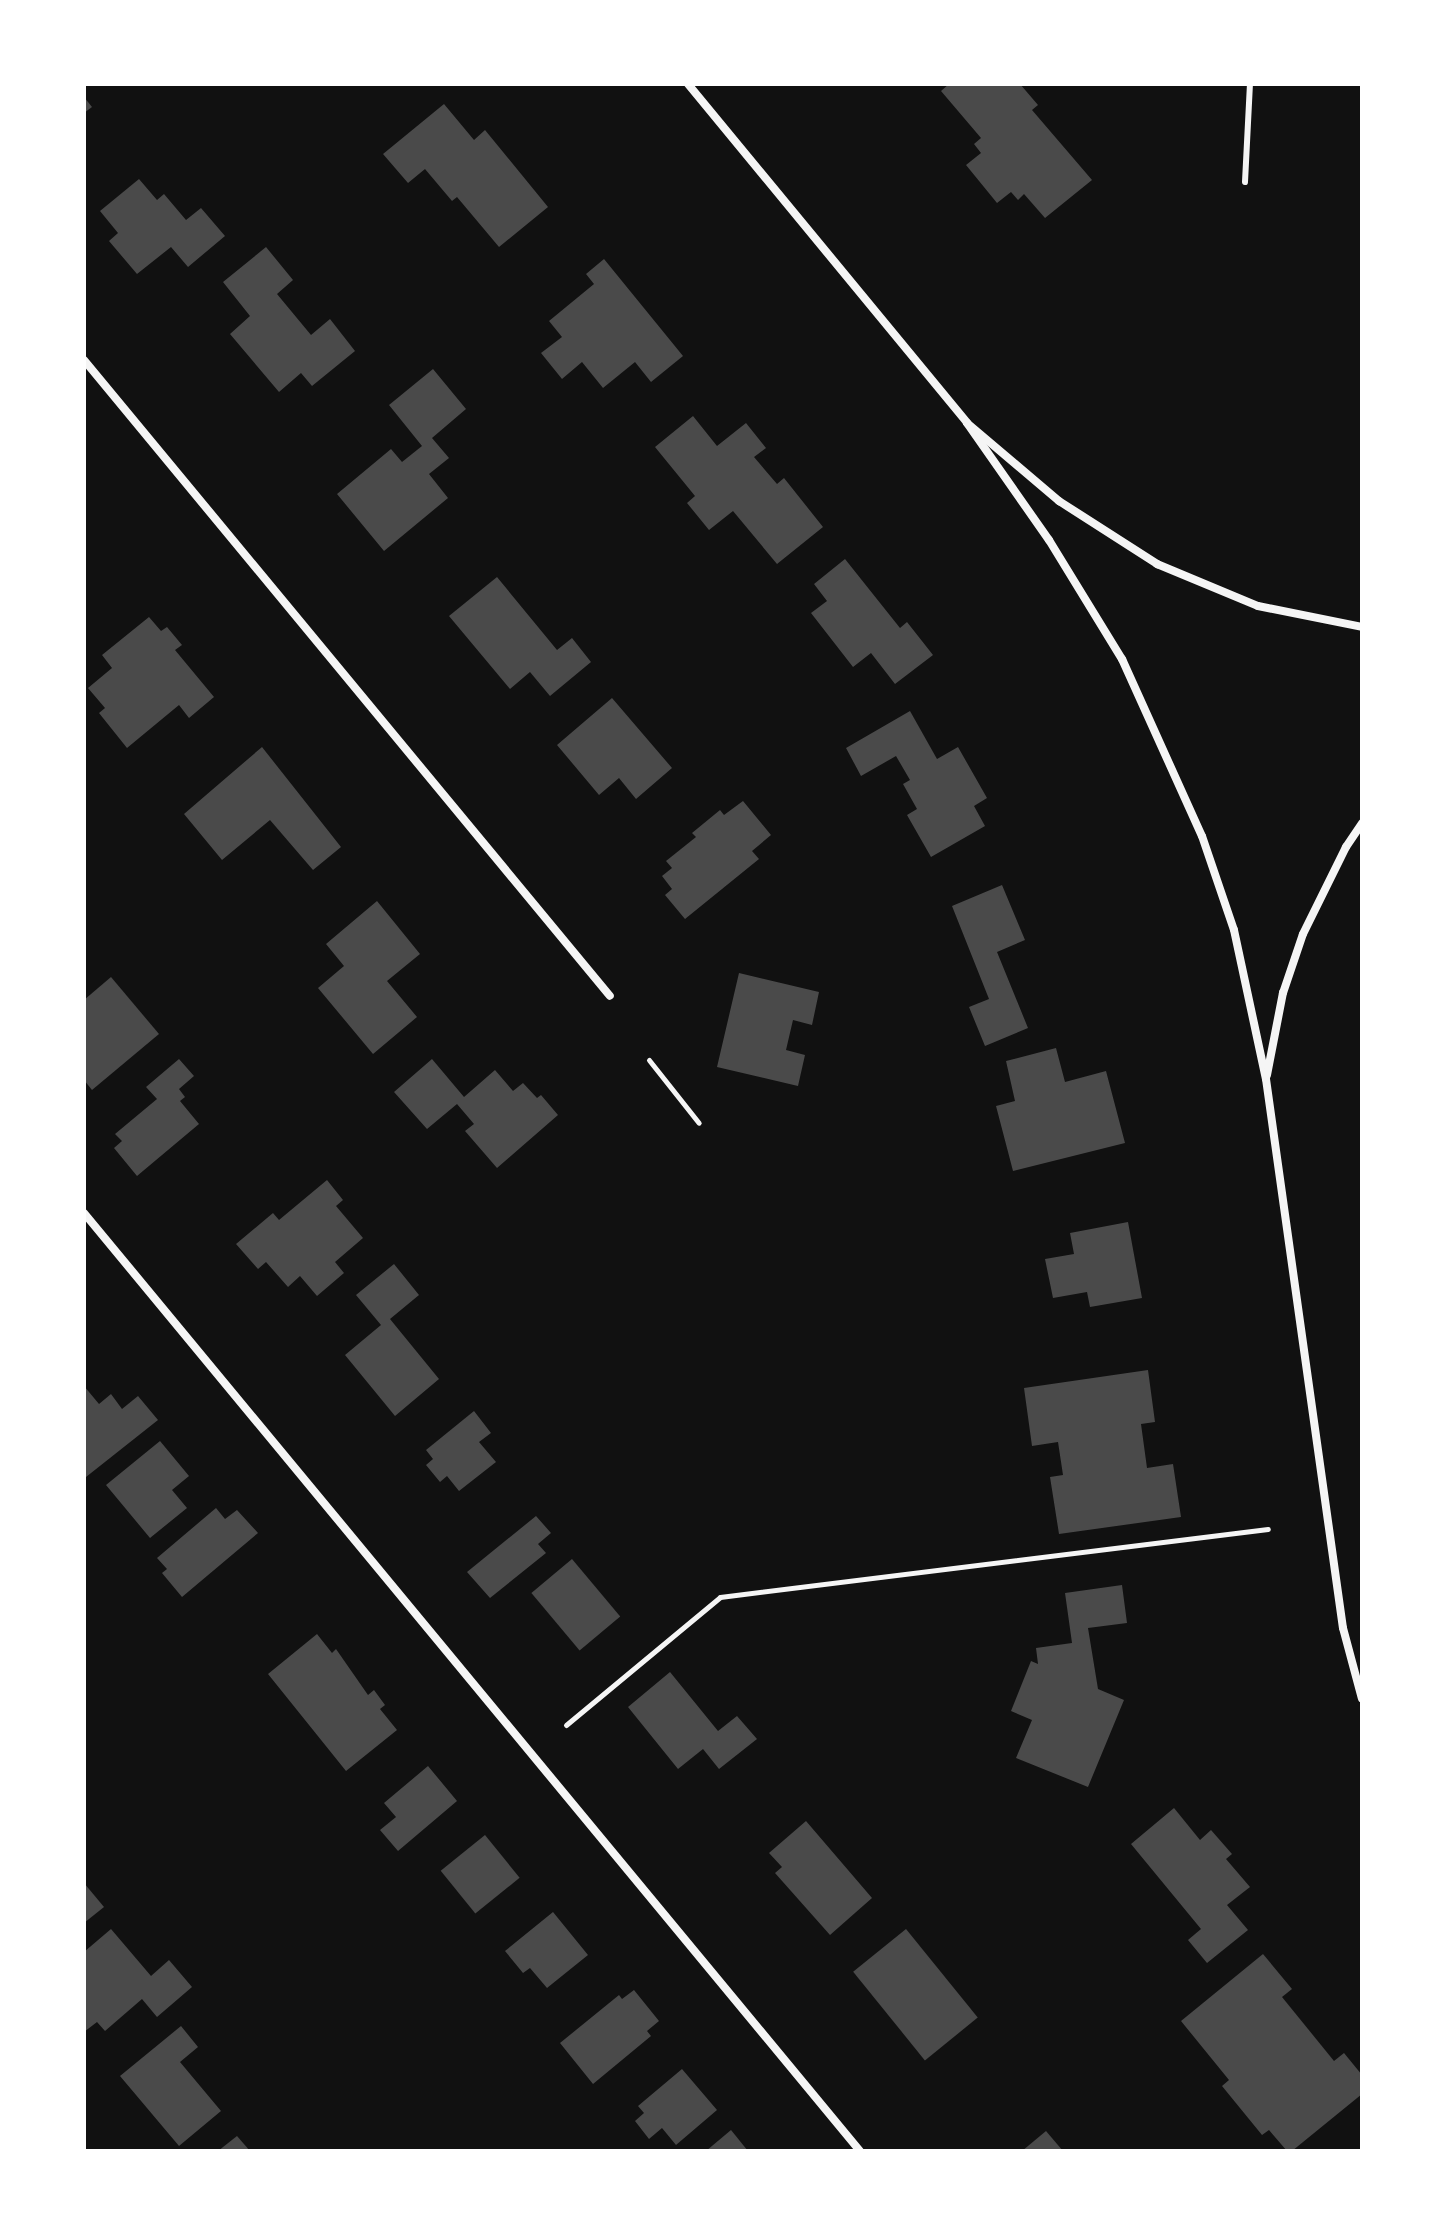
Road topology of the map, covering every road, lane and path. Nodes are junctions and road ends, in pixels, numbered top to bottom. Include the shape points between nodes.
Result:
1 (688, 84) edge
2 (1250, 84) edge
3 (1245, 182) dead end
4 (84, 360) edge
5 (967, 423) junction
6 (1362, 627) edge
7 (1362, 823) edge
8 (610, 996) dead end
9 (649, 1060) dead end
10 (1266, 1079) junction
11 (699, 1123) dead end
12 (84, 1213) edge
13 (1268, 1529) dead end
14 (1362, 1699) edge
15 (566, 1725) dead end
16 (860, 2151) edge

1 - 5 street
2 - 3 lane
4 - 8 street
5 - 6 street via 1059,501 1157,564 1258,606
5 - 10 street via 1058,553 1122,659 1163,742 1234,930
7 - 10 street via 1303,934 1283,993
9 - 11 path
10 - 14 street via 1343,1628
12 - 16 street
13 - 15 path via 720,1597

